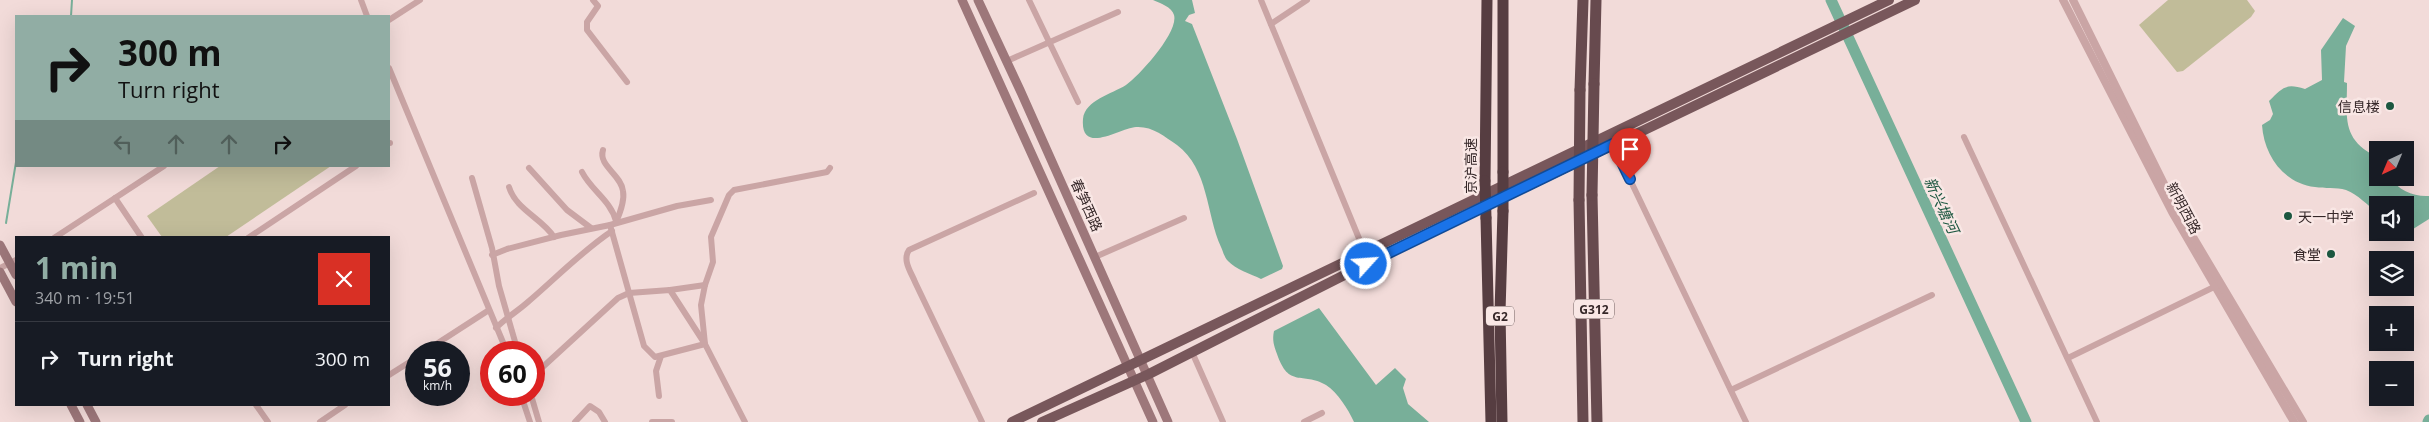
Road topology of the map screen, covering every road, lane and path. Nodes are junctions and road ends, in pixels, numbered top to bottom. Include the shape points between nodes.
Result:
1 (361, 0) edge
2 (420, 0) edge
3 (593, 0) edge
4 (962, 0) edge
5 (978, 0) edge
6 (1029, 0) edge
7 (1261, 0) edge
8 (1307, 0) edge
9 (1487, 0) edge
10 (1503, 0) edge
11 (1583, 0) edge
12 (1596, 0) edge
13 (1889, 0) edge
14 (1915, 0) edge
15 (2063, 0) edge
16 (2073, 0) edge
17 (1118, 12) dead end
18 (367, 15) edge
19 (390, 19) edge
20 (1271, 24) junction
21 (1048, 43) junction
22 (1007, 61) junction
23 (390, 70) edge
24 (627, 82) dead end
25 (1078, 102) dead end
26 (1034, 120) junction
27 (1019, 126) junction
28 (1964, 137) dead end
29 (1613, 144) junction
30 (603, 150) dead end
31 (162, 167) edge
32 (354, 167) edge
33 (529, 168) dead end
34 (830, 168) dead end
35 (582, 172) dead end
36 (472, 178) dead end
37 (509, 187) dead end
38 (1034, 193) dead end
39 (115, 198) junction
40 (711, 200) dead end
41 (1184, 218) dead end
42 (613, 226) junction
43 (591, 228) junction
44 (57, 236) edge
45 (141, 236) edge
46 (251, 236) edge
47 (554, 237) junction
48 (0, 245) edge
49 (1365, 254) junction
50 (492, 255) junction
51 (1095, 256) junction
52 (13, 262) edge
53 (0, 270) edge
54 (705, 285) junction
55 (2214, 287) junction
56 (670, 290) junction
57 (629, 293) junction
58 (1932, 295) dead end
59 (15, 300) edge
60 (489, 310) junction
61 (508, 315) junction
62 (496, 328) junction
63 (441, 341) edge
64 (502, 341) edge
65 (515, 341) edge
66 (705, 344) junction
67 (1192, 352) junction
68 (661, 356) junction
69 (2068, 358) junction
70 (1141, 361) junction
71 (405, 365) edge
72 (545, 365) edge
73 (1127, 368) junction
74 (390, 374) edge
75 (1147, 374) junction
76 (1134, 381) junction
77 (1730, 390) junction
78 (659, 396) dead end
79 (72, 406) edge
80 (87, 406) edge
81 (257, 406) edge
82 (343, 406) edge
83 (525, 406) edge
84 (535, 406) edge
85 (1322, 413) dead end
86 (80, 422) edge
87 (96, 422) edge
88 (268, 422) edge
89 (320, 422) edge
90 (530, 422) edge
91 (540, 422) edge
92 (575, 422) edge
93 (605, 422) edge
94 (652, 422) edge
95 (664, 422) edge
96 (672, 422) edge
97 (745, 422) edge
98 (982, 422) edge
99 (1012, 422) edge
100 (1042, 422) edge
101 (1153, 422) edge
102 (1168, 422) edge
103 (1224, 422) edge
104 (1304, 422) edge
105 (1491, 422) edge
106 (1502, 422) edge
107 (1583, 422) edge
108 (1597, 422) edge
109 (1746, 422) edge
110 (2097, 422) edge
111 (2294, 422) edge
112 (2304, 422) edge

1 - 18 street
2 - 19 street
3 - 24 street via 598,6 587,22 587,30
4 - 27 main road
5 - 22 main road, 春笋西路
6 - 21 street
7 - 20 street
8 - 20 street
9 - 105 highway, 京沪高速 / G2, bridge via 1485,181
10 - 106 highway, G2, bridge
11 - 107 highway, G312, bridge via 1579,200
12 - 108 highway, G312, bridge via 1592,195
13 - 49 main road
14 - 29 main road
15 - 55 street, 新明西路
16 - 112 street, 新明西路 via 2177,210
17 - 21 street
20 - 49 street
21 - 22 street
21 - 25 street
22 - 26 main road, 春笋西路
23 - 60 street
26 - 27 main road
26 - 51 main road, 春笋西路
27 - 73 main road
28 - 69 street
29 - 67 main road
29 - 77 street
30 - 42 street via 603,162 620,180 624,192
31 - 39 street
32 - 46 street
33 - 43 street via 567,210
34 - 54 street via 827,172 734,190 711,237 713,262
35 - 42 street via 612,210
36 - 50 street
37 - 47 street via 529,214 544,224
38 - 98 street via 906,254 915,282
39 - 44 street
39 - 45 street
40 - 42 street via 677,206
41 - 51 street
42 - 43 street
42 - 57 street
42 - 61 street via 525,306
43 - 47 street
47 - 50 street
48 - 52 main road
49 - 70 main road
50 - 61 street
51 - 70 main road, 春笋西路
52 - 53 street
53 - 59 main road
54 - 56 street
54 - 66 street via 701,305
55 - 69 street
55 - 111 street, 新明西路
56 - 57 street
56 - 66 street
57 - 68 street via 644,346 655,356
57 - 72 street via 618,298
58 - 77 street
60 - 62 street
60 - 63 street
61 - 62 street
61 - 65 street
62 - 64 street
66 - 68 street
66 - 97 street
67 - 75 main road
67 - 103 street
68 - 78 street via 656,371
69 - 110 street
70 - 73 main road
70 - 75 main road, 春笋西路
71 - 74 street
73 - 76 main road
73 - 99 main road
75 - 76 main road
75 - 102 main road, 春笋西路
76 - 100 main road
76 - 101 main road
77 - 109 street
79 - 86 main road
80 - 87 main road
81 - 88 street
82 - 89 street
83 - 90 street
84 - 91 street
85 - 104 street
92 - 93 street via 590,406
94 - 95 street
95 - 96 street

